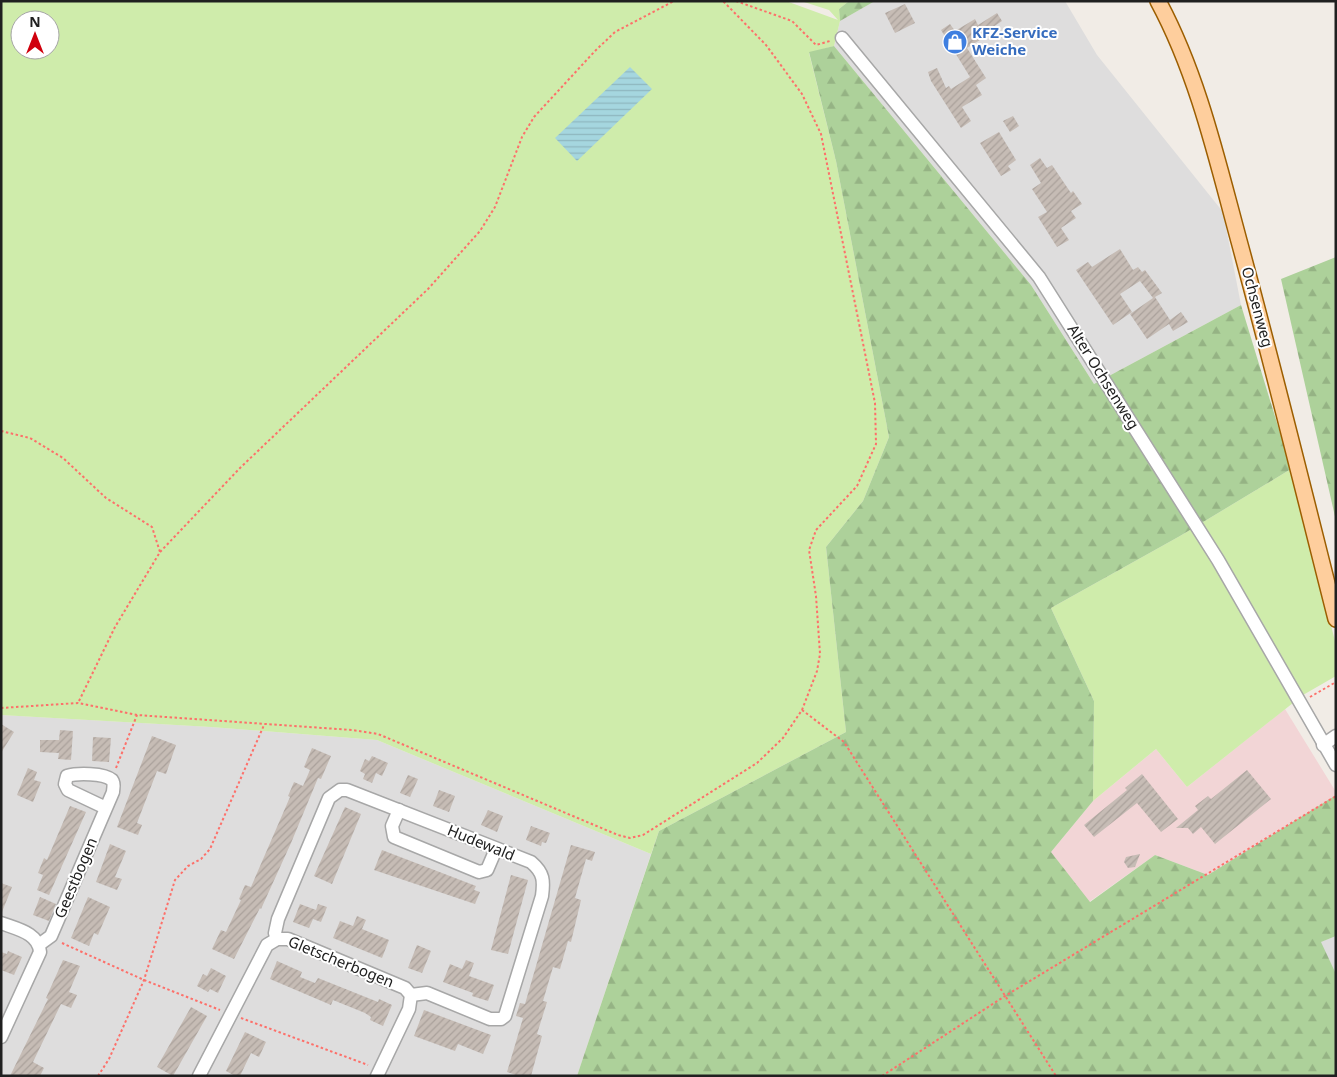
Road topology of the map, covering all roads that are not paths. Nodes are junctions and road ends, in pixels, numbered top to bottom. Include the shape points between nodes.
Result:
1 (1158, 1) edge
2 (842, 38) road end
3 (1336, 619) edge
4 (1336, 736) edge
5 (1323, 745) junction
6 (1336, 766) edge
7 (106, 808) junction
8 (399, 810) junction
9 (496, 848) junction
10 (1, 923) edge
11 (277, 939) junction
12 (40, 944) junction
13 (411, 995) junction
14 (1, 1037) edge
15 (378, 1072) edge
16 (199, 1076) edge

1 - 3 main road, Ochsenweg via 1172,27 1207,122
2 - 5 street, Alter Ochsenweg via 1039,277 1218,560
4 - 5 street
5 - 6 street, Alter Ochsenweg
7 - 7 street, Geestbogen via 113,792 112,780 74,774 67,776 65,784 68,790
7 - 12 street, Geestbogen via 51,936
8 - 9 street, Hudewald
8 - 9 street via 392,826 394,837 479,872 487,870
8 - 11 street, Hudewald via 347,790 334,792 278,919
9 - 13 street, Hudewald via 532,862 539,869 544,883 505,1016 490,1019 427,993
10 - 12 street via 31,935
11 - 13 street, Gletscherbogen via 288,939 405,988
11 - 16 street, Gletscherbogen via 267,946
12 - 14 street via 37,962
13 - 15 street, Gletscherbogen via 409,1009

